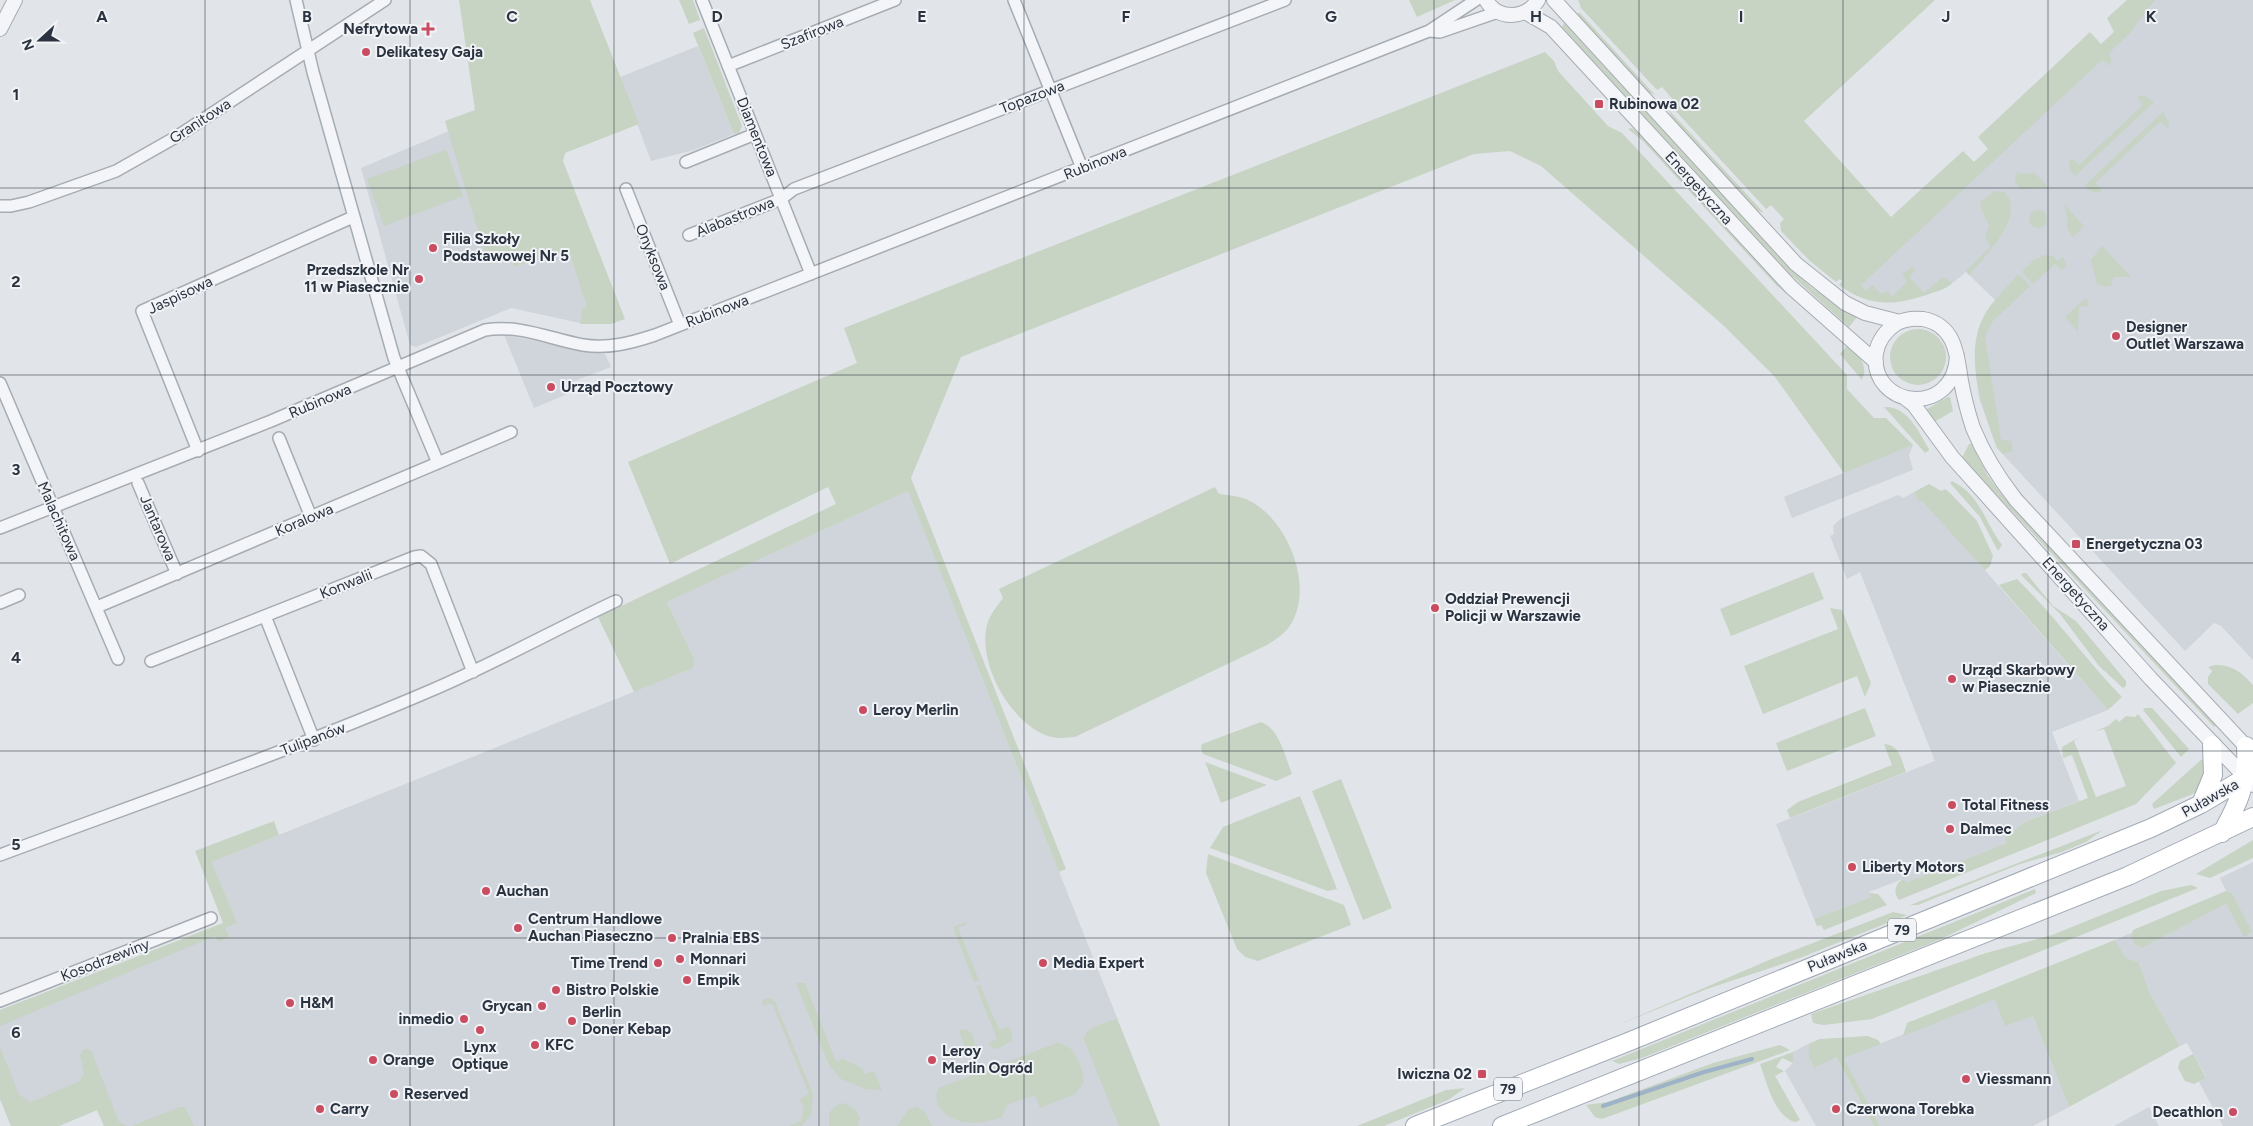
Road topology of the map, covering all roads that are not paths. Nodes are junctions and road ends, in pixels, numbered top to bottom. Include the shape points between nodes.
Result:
1 (14, 0) edge
2 (296, 0) edge
3 (385, 0) edge
4 (702, 0) edge
5 (895, 0) edge
6 (1014, 0) edge
7 (1285, 0) edge
8 (1476, 0) edge
9 (1486, 0) edge
10 (1538, 0) edge
11 (1554, 0) edge
12 (1498, 12) junction
13 (1525, 12) junction
14 (0, 29) edge
15 (1429, 31) junction
16 (308, 48) junction
17 (728, 66) junction
18 (1050, 89) junction
19 (755, 134) junction
20 (686, 162) dead end
21 (1082, 168) junction
22 (626, 189) dead end
23 (782, 199) junction
24 (0, 206) edge
25 (353, 217) junction
26 (689, 235) dead end
27 (811, 274) junction
28 (1900, 322) junction
29 (680, 325) junction
30 (1957, 356) junction
31 (1876, 362) junction
32 (398, 368) junction
33 (0, 383) edge
34 (1905, 398) junction
35 (511, 432) dead end
36 (278, 438) dead end
37 (198, 451) junction
38 (438, 463) junction
39 (138, 483) dead end
40 (52, 507) junction
41 (311, 517) junction
42 (0, 528) edge
43 (177, 574) junction
44 (19, 595) dead end
45 (616, 601) dead end
46 (0, 603) edge
47 (97, 607) junction
48 (265, 616) junction
49 (118, 659) dead end
50 (151, 661) dead end
51 (473, 672) junction
52 (314, 740) junction
53 (2212, 745) junction
54 (2250, 750) edge
55 (2251, 779) edge
56 (2201, 804) junction
57 (2253, 817) edge
58 (2222, 833) junction
59 (0, 855) edge
60 (211, 918) dead end
61 (0, 1001) edge
62 (1415, 1126) edge
63 (1502, 1126) edge

1 - 14 street
2 - 16 street
3 - 16 street, Granitowa
4 - 17 street, Diamentowa
5 - 17 street, Szafirowa
6 - 18 street
7 - 18 street, Topazowa
8 - 15 street, Rubinowa
9 - 12 street
10 - 13 street
11 - 28 street, Energetyczna via 1796,264 1845,303 1865,313
12 - 13 street via 1510,15
12 - 15 street, Rubinowa via 1440,32
13 - 31 street, Energetyczna via 1552,27 1786,282
15 - 21 street, Rubinowa
16 - 24 street, Granitowa via 176,136 116,171 29,202
16 - 25 street
17 - 19 street, Diamentowa
18 - 21 street
18 - 23 street, Topazowa via 794,189
19 - 20 street
19 - 23 street, Diamentowa
21 - 27 street, Rubinowa
22 - 29 street, Onyksowa
23 - 26 street, Alabastrowa
23 - 27 street, Diamentowa
25 - 32 street
25 - 37 street, Jaspisowa via 142,312
27 - 29 street, Rubinowa
28 - 30 street, Energetyczna via 1919,318 1937,324 1951,338
28 - 31 street via 1884,334 1876,352
29 - 32 street, Rubinowa via 641,340 610,346 584,345 511,328 485,330
30 - 34 street via 1954,376 1942,391 1925,399
30 - 54 street, Energetyczna via 1969,414 1994,471 2016,500
31 - 34 street, Energetyczna via 1882,381
32 - 37 street, Rubinowa
32 - 38 street
33 - 40 street, Malachitowa
34 - 53 street, Energetyczna via 1914,405 1952,457
35 - 38 street, Koralowa
36 - 41 street
37 - 40 street, Rubinowa
38 - 41 street, Koralowa
39 - 43 street, Jantarowa
40 - 42 street, Rubinowa
40 - 47 street, Malachitowa
41 - 43 street, Koralowa
43 - 47 street, Koralowa
44 - 46 street
45 - 51 street, Tulipanów
47 - 49 street, Malachitowa
48 - 50 street, Konwalii
48 - 51 street, Konwalii via 421,556 431,564
48 - 52 street
51 - 52 street, Tulipanów
52 - 59 street, Tulipanów
53 - 55 street, Energetyczna
53 - 56 main road via 2213,774
54 - 55 main road
55 - 56 main road, Puławska / 79
55 - 58 main road
56 - 62 main road, Puławska / 79 via 2111,845
57 - 58 main road, 79
58 - 63 main road, 79 via 2128,876
60 - 61 street, Kosodrzewiny

